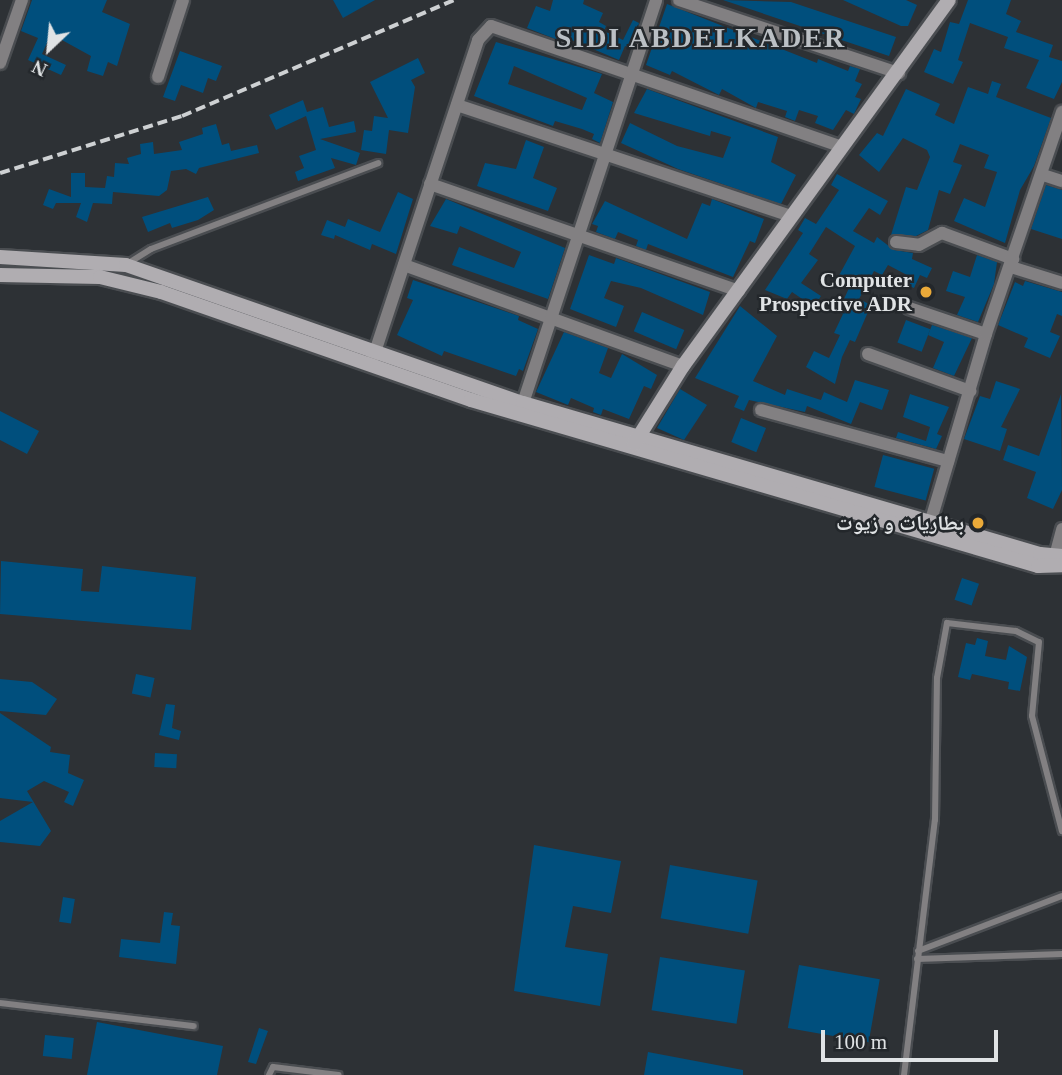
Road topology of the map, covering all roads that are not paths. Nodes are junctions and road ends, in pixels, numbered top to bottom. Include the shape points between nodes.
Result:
1 (22, 0) edge
2 (183, 0) edge
3 (656, 0) edge
4 (680, 0) edge
5 (949, 0) edge
6 (0, 63) edge
7 (899, 73) junction
8 (631, 76) junction
9 (158, 77) dead end
10 (457, 105) junction
11 (1062, 112) edge
12 (843, 148) junction
13 (604, 156) junction
14 (379, 163) dead end
15 (1043, 175) junction
16 (1062, 181) edge
17 (430, 184) junction
18 (790, 216) junction
19 (579, 234) junction
20 (896, 242) dead end
21 (0, 257) edge
22 (1012, 263) junction
23 (125, 265) junction
24 (404, 265) junction
25 (0, 275) edge
26 (1062, 283) edge
27 (739, 291) junction
28 (909, 308) dead end
29 (551, 318) junction
30 (986, 334) junction
31 (868, 355) dead end
32 (373, 357) junction
33 (683, 366) junction
34 (970, 391) junction
35 (523, 403) junction
36 (761, 411) dead end
37 (635, 441) junction
38 (948, 461) junction
39 (928, 527) junction
40 (1062, 530) edge
41 (1060, 559) edge
42 (1062, 831) edge
43 (1062, 897) edge
44 (918, 951) junction
45 (1062, 954) edge
46 (917, 959) junction
47 (0, 1003) edge
48 (194, 1026) dead end
49 (268, 1075) edge
50 (339, 1075) edge
51 (904, 1075) edge

1 - 6 street
2 - 9 street
3 - 8 street
4 - 7 street
5 - 7 main road
7 - 12 main road
8 - 10 street via 491,26 478,40
8 - 12 street
8 - 13 street
10 - 13 street
10 - 17 street
11 - 15 street
12 - 18 main road
13 - 18 street
13 - 19 street
14 - 23 lane via 151,249
15 - 16 street
15 - 22 street
17 - 19 street
17 - 24 street
18 - 27 main road
19 - 27 street
19 - 29 street
20 - 22 street via 919,245 942,233
21 - 23 main road
22 - 26 street
22 - 30 street
23 - 32 main road
24 - 29 street
24 - 32 street
25 - 32 main road via 100,277
27 - 33 main road
28 - 30 street
29 - 33 street
29 - 35 street
30 - 34 street
31 - 34 street
32 - 35 main road
32 - 37 main road via 471,400
33 - 37 main road
34 - 38 street
35 - 37 main road
36 - 38 street
37 - 39 main road
38 - 39 street
39 - 41 main road via 1038,566
40 - 41 street
42 - 44 lane via 1032,716 1039,642 1016,631 947,623 937,678 935,820
43 - 44 lane
44 - 46 lane
45 - 46 lane
46 - 51 lane
47 - 48 lane
49 - 50 lane via 273,1067

